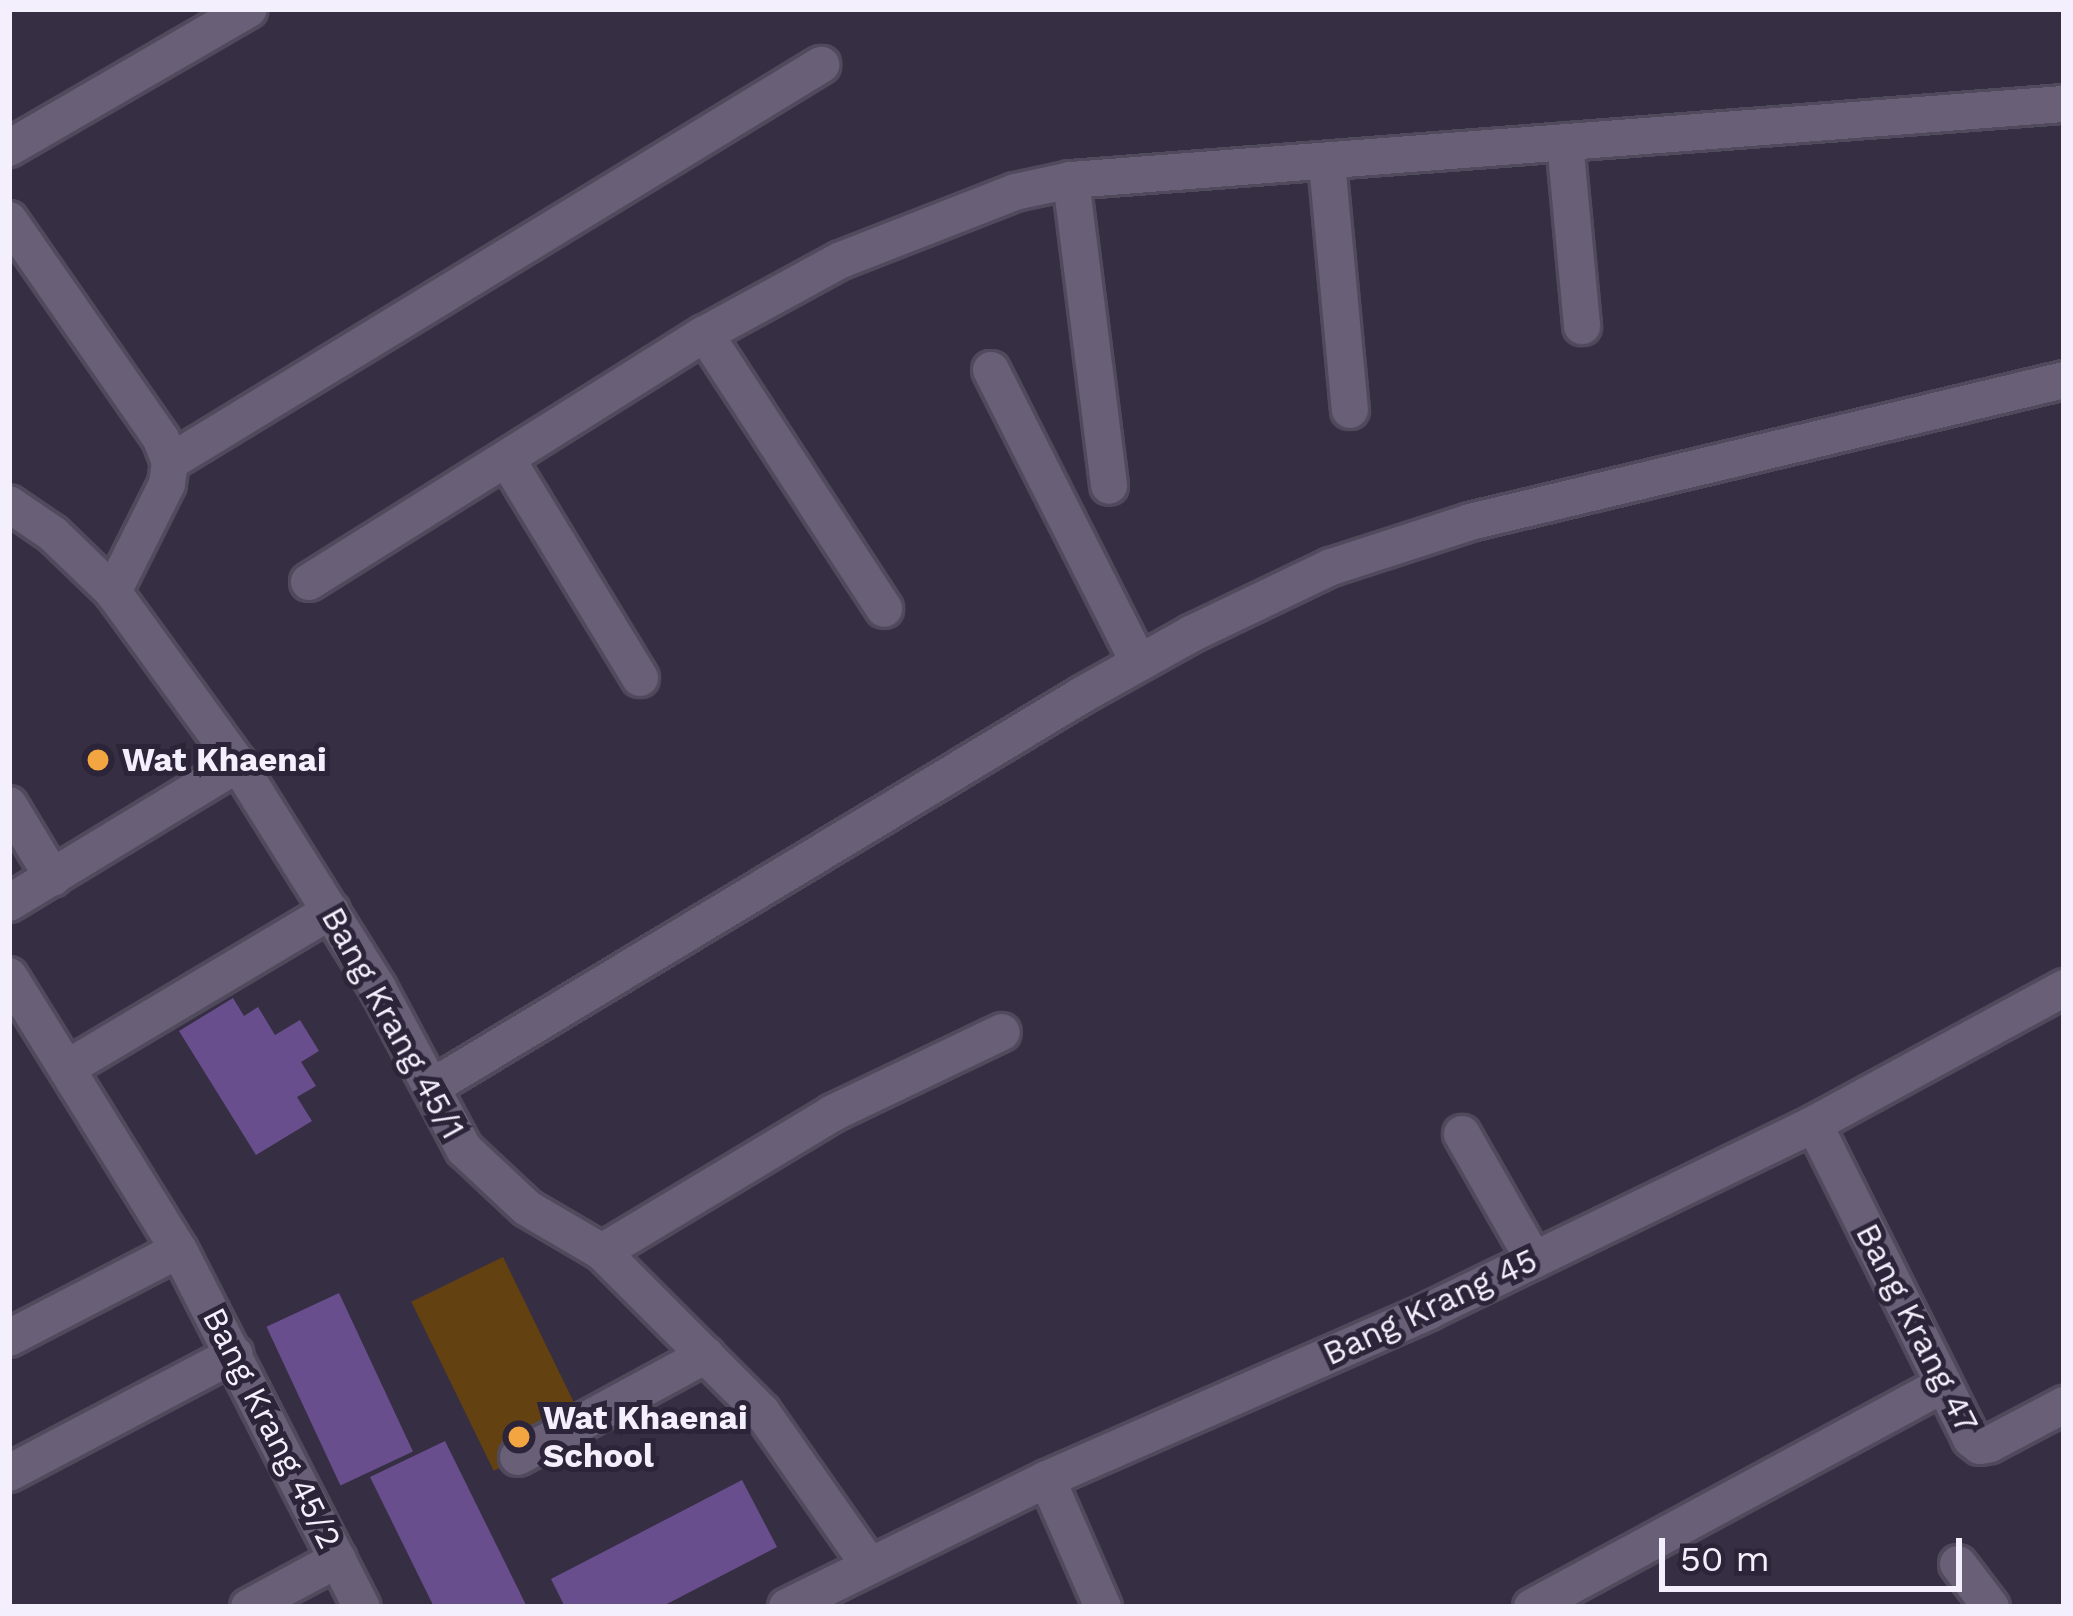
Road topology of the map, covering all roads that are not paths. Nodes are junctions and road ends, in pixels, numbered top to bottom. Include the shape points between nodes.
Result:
1 (249, 9) edge
2 (821, 65) dead end
3 (2064, 104) edge
4 (1565, 142) junction
5 (9, 148) edge
6 (1327, 163) junction
7 (1071, 180) junction
8 (9, 220) edge
9 (1582, 326) dead end
10 (705, 334) junction
11 (991, 370) dead end
12 (2064, 380) edge
13 (1350, 410) dead end
14 (508, 461) junction
15 (170, 462) junction
16 (1108, 486) dead end
17 (9, 503) edge
18 (309, 582) dead end
19 (113, 592) junction
20 (884, 609) dead end
21 (1139, 663) junction
22 (640, 678) dead end
23 (238, 764) junction
24 (9, 805) edge
25 (53, 878) junction
26 (9, 903) edge
27 (331, 911) junction
28 (9, 976) edge
29 (2064, 988) edge
30 (1002, 1032) dead end
31 (69, 1067) junction
32 (432, 1087) junction
33 (1814, 1124) junction
34 (1462, 1134) dead end
35 (179, 1250) junction
36 (602, 1252) junction
37 (1534, 1259) junction
38 (9, 1338) edge
39 (235, 1354) junction
40 (706, 1355) junction
41 (1942, 1385) junction
42 (2064, 1405) edge
43 (518, 1457) dead end
44 (9, 1472) edge
45 (1047, 1479) junction
46 (338, 1559) junction
47 (1958, 1564) dead end
48 (869, 1565) junction
49 (840, 1595) edge
50 (249, 1607) edge
51 (362, 1607) edge
52 (787, 1607) edge
53 (1103, 1607) edge
54 (1532, 1607) edge
55 (1991, 1607) edge

1 - 5 street
2 - 15 street
3 - 4 street
4 - 6 street
4 - 9 street
6 - 7 street
6 - 13 street
7 - 10 street via 953,212 841,260
7 - 16 street
8 - 15 street
10 - 14 street
10 - 20 street
11 - 21 street
12 - 21 street via 1470,522 1331,567
14 - 18 street
14 - 22 street
15 - 19 street
17 - 19 street, Bang Krang 45/1
19 - 23 street, Bang Krang 45/1
21 - 32 street
23 - 25 street
23 - 27 street, Bang Krang 45/1
24 - 25 street
25 - 26 street
27 - 31 street
27 - 32 street, Bang Krang 45/1
28 - 31 street, Bang Krang 45/2
29 - 33 street, Bang Krang 45
30 - 36 street via 833,1113
31 - 35 street, Bang Krang 45/2
32 - 36 street, Bang Krang 45/1 via 464,1149 497,1183
33 - 37 street, Bang Krang 45
33 - 41 street, Bang Krang 47
34 - 37 street
35 - 38 street
35 - 39 street, Bang Krang 45/2
36 - 40 street, Bang Krang 45/1
37 - 45 street, Bang Krang 45
39 - 44 street
39 - 46 street, Bang Krang 45/2
40 - 43 street
40 - 48 street, Bang Krang 45/1 via 762,1412
41 - 42 street, Bang Krang 47 via 1980,1446
41 - 54 street
45 - 48 street, Bang Krang 45
45 - 53 street
46 - 50 street
46 - 51 street, Bang Krang 45/2
47 - 55 street
48 - 49 street, Bang Krang 45
49 - 52 street, Bang Krang 45

